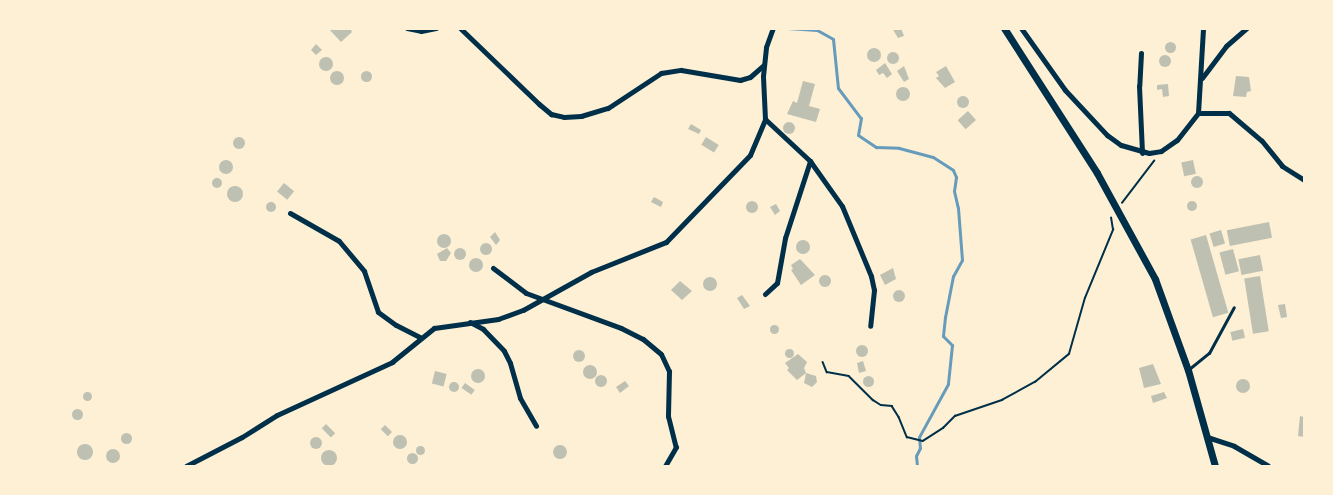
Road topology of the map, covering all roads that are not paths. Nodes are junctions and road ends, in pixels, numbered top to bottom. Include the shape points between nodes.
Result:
1 (407, 28) edge
2 (436, 28) edge
3 (460, 28) edge
4 (773, 28) edge
5 (1004, 28) edge
6 (1021, 28) edge
7 (1203, 28) edge
8 (1244, 30) edge
9 (1141, 53) dead end
10 (764, 65) junction
11 (1202, 78) junction
12 (1198, 113) junction
13 (765, 119) junction
14 (1142, 153) junction
15 (810, 161) junction
16 (1305, 180) edge
17 (290, 213) dead end
18 (493, 268) dead end
19 (765, 294) dead end
20 (542, 300) junction
21 (1234, 306) dead end
22 (469, 322) junction
23 (870, 326) dead end
24 (420, 337) junction
25 (1188, 370) junction
26 (536, 426) dead end
27 (1207, 437) junction
28 (186, 466) edge
29 (665, 466) edge
30 (1215, 466) edge
31 (1268, 466) edge

1 - 2 street
3 - 10 street via 551,114 564,117 608,108 661,73 681,70 740,80
4 - 10 street via 765,47
5 - 25 street via 1097,173 1155,279
6 - 14 street via 1065,90 1107,135 1121,146
7 - 11 street
8 - 11 street
9 - 14 street
10 - 13 street
11 - 12 street
12 - 14 street via 1177,140 1161,151
12 - 16 street via 1229,113 1262,141 1282,166
13 - 15 street
13 - 20 street via 750,155 666,242 591,273
15 - 19 street via 785,238 777,283
15 - 23 street via 842,206 871,276 874,290
17 - 24 street via 339,241 364,272 378,312
18 - 20 street via 513,285
20 - 22 street via 498,319
20 - 29 street via 621,328 661,354 669,371 668,416 676,447
21 - 25 lane via 1209,353
22 - 24 street via 434,328
22 - 26 street via 483,329 504,351 520,398
24 - 28 street via 392,362 277,415
25 - 27 street
27 - 30 street
27 - 31 street via 1234,446

